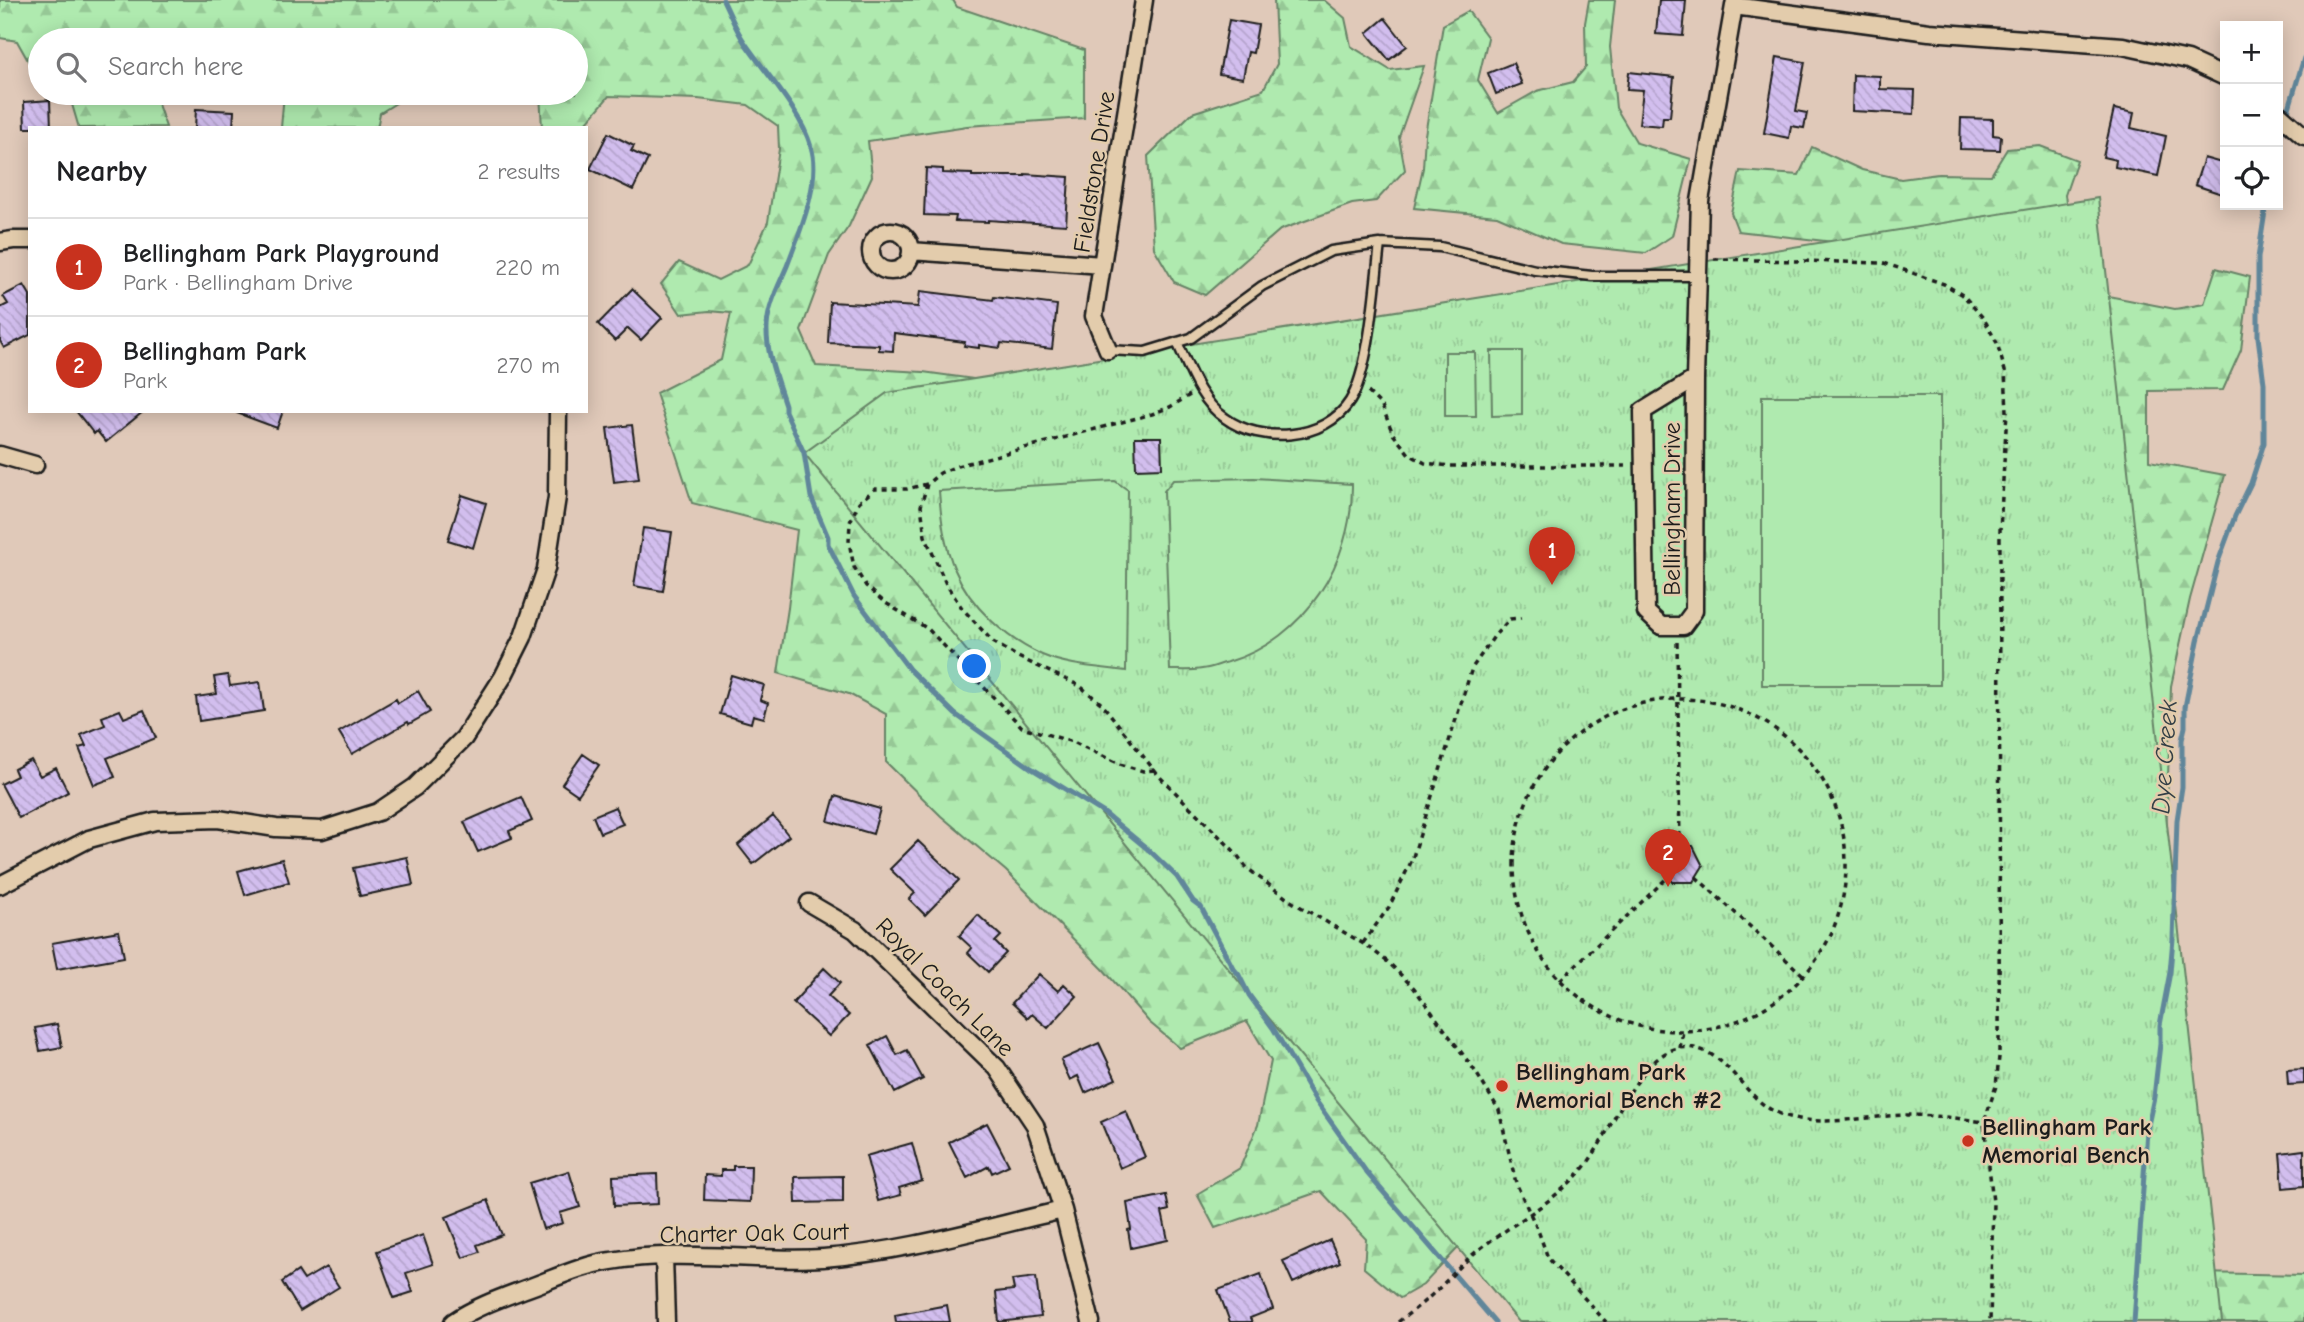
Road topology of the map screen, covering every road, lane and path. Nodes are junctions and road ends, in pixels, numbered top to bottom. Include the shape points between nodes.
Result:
1 (1144, 0) edge
2 (1735, 3) edge
3 (2220, 76) edge
4 (2283, 117) edge
5 (2304, 136) edge
6 (28, 240) edge
7 (0, 242) edge
8 (1380, 244) junction
9 (911, 251) dead end
10 (1698, 258) junction
11 (1102, 265) junction
12 (1698, 276) junction
13 (1177, 342) junction
14 (1108, 350) joint
15 (1695, 379) junction
16 (1359, 383) junction
17 (1199, 389) junction
18 (558, 413) edge
19 (0, 454) edge
20 (35, 465) dead end
21 (1644, 466) junction
22 (927, 484) junction
23 (1521, 618) dead end
24 (1677, 626) junction
25 (1677, 699) junction
26 (1154, 770) junction
27 (1680, 846) dead end
28 (1669, 876) dead end
29 (1696, 877) dead end
30 (0, 885) edge
31 (810, 903) dead end
32 (1363, 943) junction
33 (1804, 975) junction
34 (1560, 980) junction
35 (1683, 1031) junction
36 (1680, 1048) junction
37 (1984, 1122) junction
38 (1063, 1210) junction
39 (1531, 1213) junction
40 (664, 1256) junction
41 (453, 1322) edge
42 (666, 1322) edge
43 (1091, 1322) edge
44 (1398, 1322) edge
45 (1606, 1322) edge
46 (1990, 1322) edge

1 - 11 street, Fieldstone Drive
2 - 3 street via 1929,32 2123,46 2189,60
2 - 10 street, Bellingham Drive via 1700,201
4 - 5 street
6 - 7 street
8 - 12 lane via 1440,247 1547,271 1592,276
8 - 13 lane via 1331,251 1262,286 1191,338
8 - 16 lane
9 - 11 street
10 - 12 street, Bellingham Drive
10 - 37 path via 1884,263 1964,296 1997,343 2005,371 2007,412 2000,530 1999,1057 1996,1086
11 - 14 street, Fieldstone Drive via 1094,316
12 - 15 street, Bellingham Drive
13 - 14 lane via 1145,352
13 - 17 lane
15 - 21 street, Bellingham Drive via 1643,411
15 - 24 street, Bellingham Drive via 1694,611 1683,626
16 - 17 lane via 1339,413 1314,430 1285,436 1252,432 1224,418
16 - 21 path via 1382,406 1393,434 1409,454 1425,463
17 - 22 path via 1152,414 957,466
18 - 30 street via 557,497 545,569 523,638 464,738 415,787 378,813 322,830 218,819 155,821 89,839
19 - 20 street
21 - 24 street, Bellingham Drive via 1646,612 1661,626
22 - 26 path via 921,506 925,536 962,608 993,642 1080,686 1102,704
22 - 26 path via 875,489 859,502 850,522 849,542 854,567 866,586 928,629 1022,727 1073,742 1120,764
23 - 32 path via 1510,619 1472,668 1412,860 1389,907
24 - 25 path
25 - 27 path
25 - 33 path via 1706,701 1762,720 1808,758 1829,791 1844,838 1843,897 1826,943
25 - 34 path via 1619,710 1592,724 1549,763 1528,797 1515,844 1518,903 1527,931
26 - 32 path via 1247,868 1289,900
28 - 34 path
29 - 33 path
31 - 38 street, Royal Coach Lane via 855,930 997,1068 1035,1125
32 - 39 path via 1414,988 1475,1070 1499,1110 1516,1183
33 - 35 path via 1761,1009 1723,1024
34 - 35 path via 1592,1005 1629,1023
35 - 36 path
36 - 37 path via 1701,1050 1717,1058 1762,1104 1779,1114 1808,1120 1903,1115
36 - 39 path via 1660,1055 1643,1071 1585,1167
37 - 46 path via 1993,1202
38 - 40 street, Charter Oak Court via 858,1254 780,1259
38 - 43 street, Royal Coach Lane
39 - 44 path via 1477,1252
39 - 45 path via 1548,1258
40 - 41 street, Charter Oak Court via 608,1261 578,1270 483,1305
40 - 42 street

